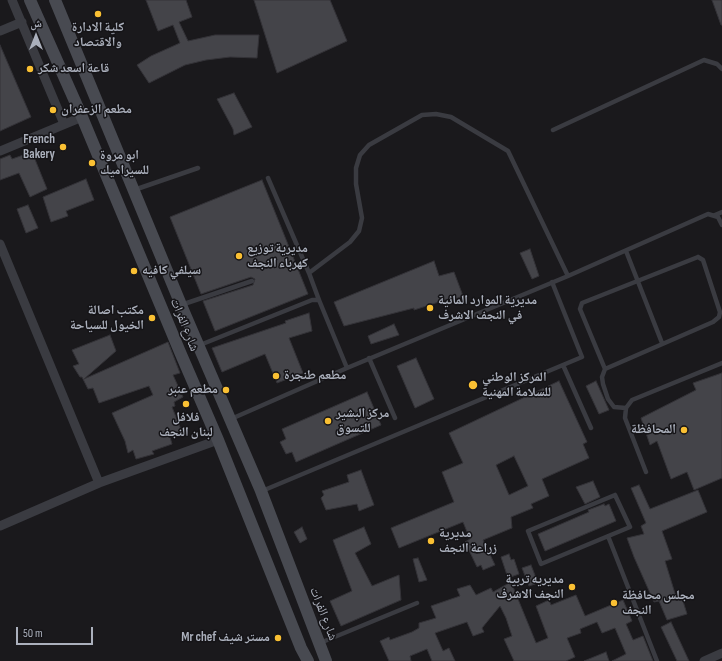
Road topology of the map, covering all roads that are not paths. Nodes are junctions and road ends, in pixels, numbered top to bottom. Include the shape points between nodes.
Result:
1 (12, 0) edge
2 (30, 0) edge
3 (55, 0) edge
4 (22, 22) junction
5 (0, 31) edge
6 (722, 69) edge
7 (82, 117) junction
8 (64, 124) junction
9 (553, 130) dead end
10 (0, 151) edge
11 (198, 168) dead end
12 (268, 178) dead end
13 (134, 190) junction
14 (722, 212) edge
15 (715, 215) junction
16 (722, 225) edge
17 (0, 244) edge
18 (626, 251) junction
19 (309, 273) junction
20 (568, 276) junction
21 (637, 280) junction
22 (252, 281) dead end
23 (552, 282) junction
24 (319, 300) junction
25 (183, 308) junction
26 (167, 319) junction
27 (662, 343) junction
28 (199, 346) junction
29 (182, 357) junction
30 (370, 358) junction
31 (722, 363) edge
32 (563, 365) junction
33 (347, 368) junction
34 (605, 368) junction
35 (626, 408) junction
36 (395, 418) dead end
37 (230, 420) junction
38 (591, 428) dead end
39 (218, 440) junction
40 (646, 472) dead end
41 (99, 483) junction
42 (261, 491) junction
43 (0, 526) edge
44 (608, 536) junction
45 (418, 603) dead end
46 (320, 643) junction
47 (722, 653) edge
48 (308, 661) edge
49 (326, 661) edge
50 (657, 661) edge
51 (704, 661) edge

1 - 4 street
2 - 7 main road, شارع الفرات
3 - 13 main road, شارع الفرات
4 - 5 street
4 - 8 street
6 - 9 lane via 717,64 704,60
7 - 8 street
7 - 26 main road, شارع الفرات
8 - 10 street
11 - 13 lane
12 - 19 lane
13 - 25 main road, شارع الفرات
14 - 15 lane
15 - 16 lane
15 - 18 lane via 708,214
17 - 41 street
18 - 20 lane
18 - 21 lane
19 - 20 lane via 350,242 359,231 362,218 356,168 360,155 369,145 422,115 436,114 451,117 508,151
19 - 24 lane
20 - 23 lane
21 - 27 lane
21 - 27 lane via 698,257 703,260 720,312 719,317 713,322
21 - 34 lane via 582,303 580,310
22 - 25 lane
23 - 30 lane
23 - 32 lane via 582,357
24 - 28 lane via 308,301
24 - 33 lane
25 - 26 main road via 182,318 176,321
25 - 28 main road, شارع الفرات
26 - 29 main road, شارع الفرات
27 - 34 lane
28 - 29 main road via 190,349
28 - 37 main road, شارع الفرات
29 - 39 main road, شارع الفرات
30 - 33 lane
30 - 36 lane
31 - 35 lane via 632,400
32 - 38 lane
32 - 42 lane
33 - 37 lane
34 - 35 lane via 603,384 608,399 614,407
35 - 40 lane via 625,418
37 - 42 main road, شارع الفرات
39 - 41 street
39 - 48 main road, شارع الفرات
41 - 43 street
42 - 46 main road, شارع الفرات
44 - 44 lane via 541,564 528,531 615,495 630,527
44 - 50 lane
45 - 46 lane
46 - 49 main road, شارع الفرات
47 - 51 street

